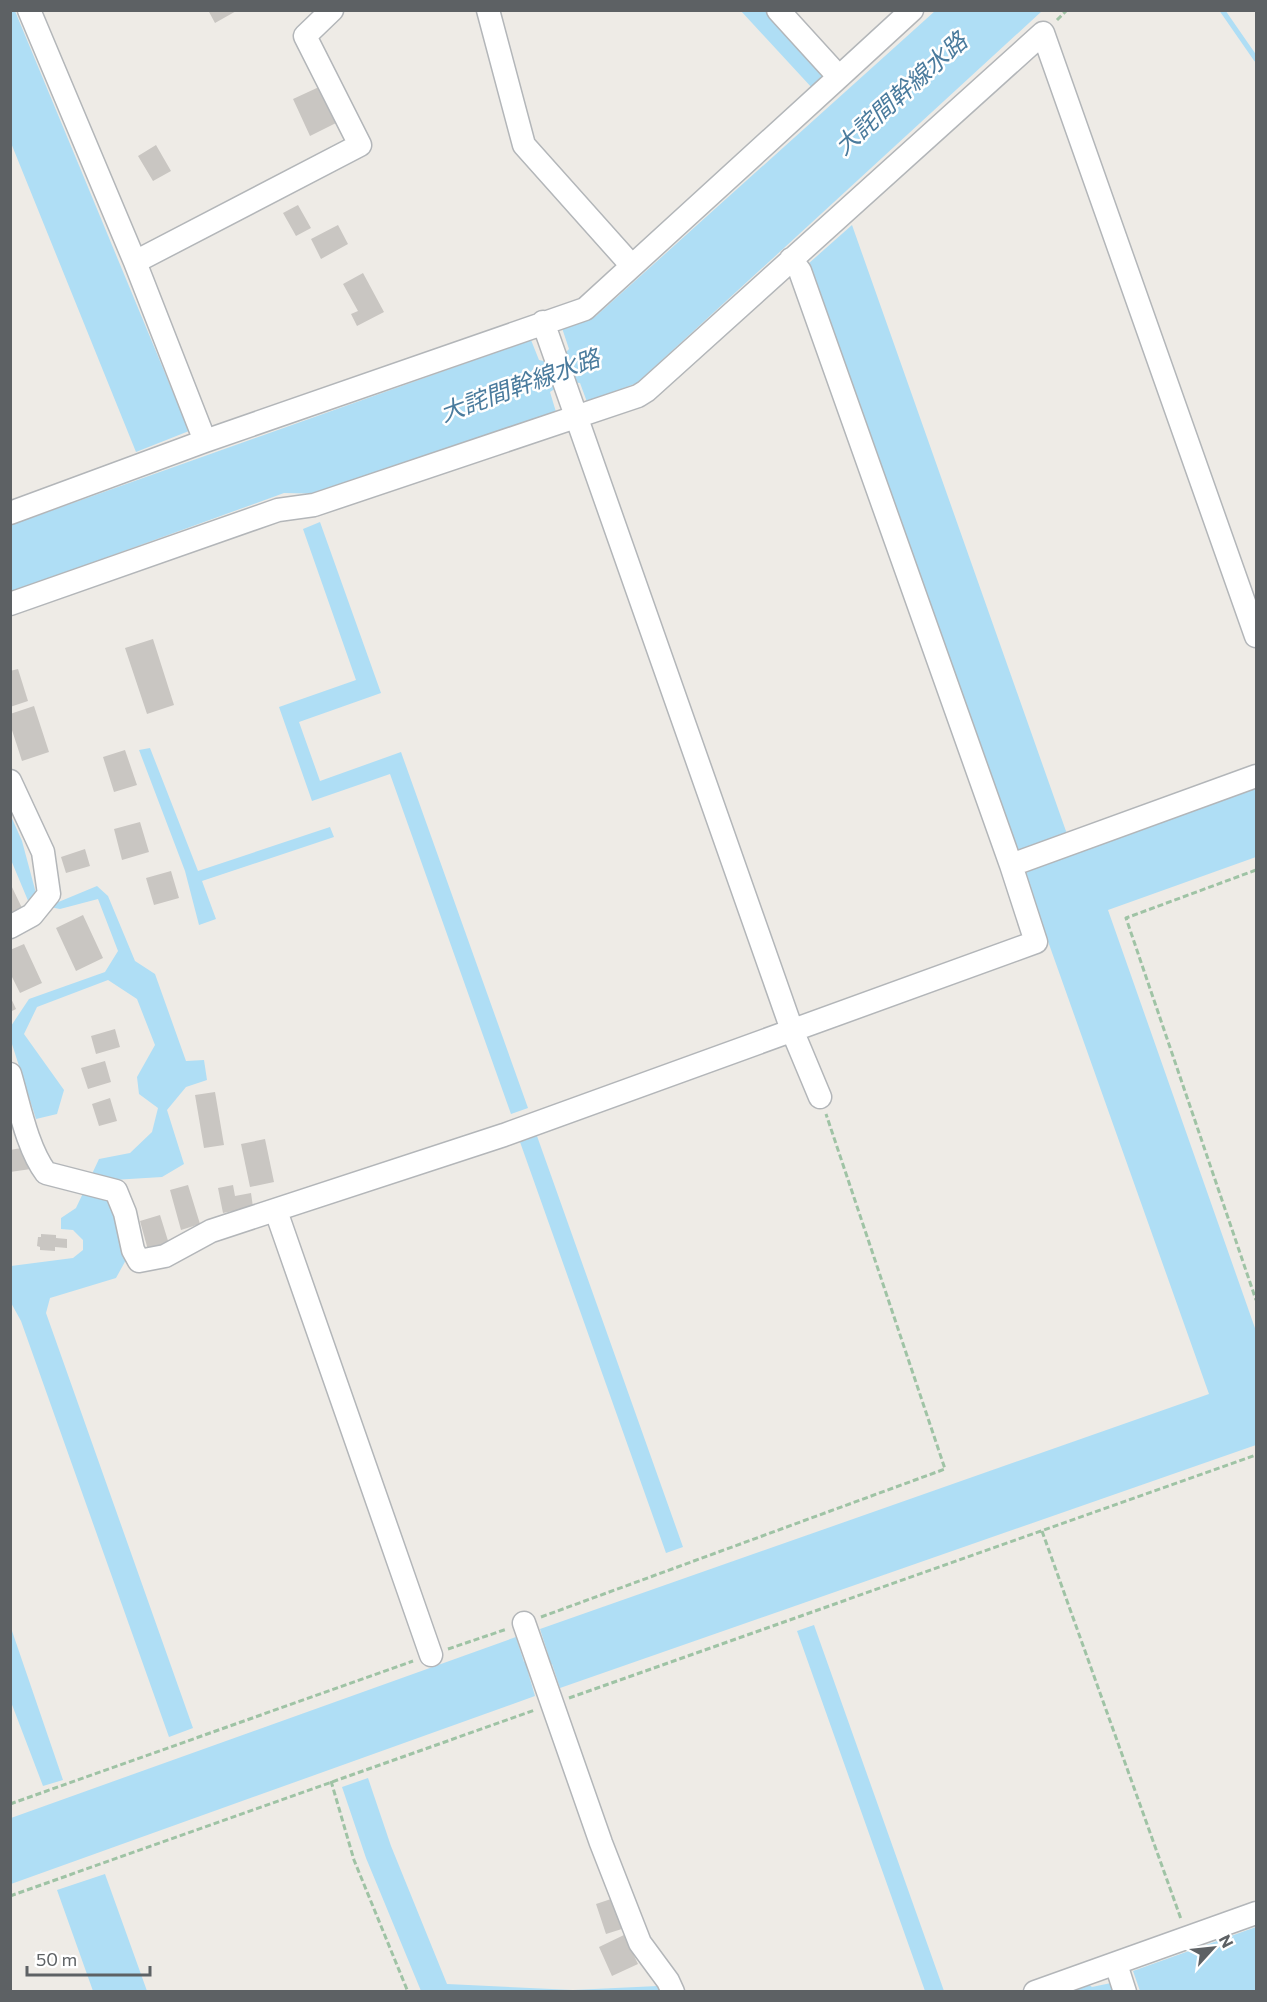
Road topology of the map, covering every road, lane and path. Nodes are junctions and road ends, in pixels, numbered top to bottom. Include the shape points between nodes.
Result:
1 (29, 10) edge
2 (332, 10) edge
3 (488, 10) edge
4 (778, 10) edge
5 (912, 10) edge
6 (839, 77) junction
7 (791, 259) junction
8 (135, 262) junction
9 (632, 266) junction
10 (543, 322) junction
11 (577, 418) junction
12 (205, 441) junction
13 (10, 513) edge
14 (10, 604) edge
15 (1257, 636) edge
16 (1257, 776) edge
17 (10, 781) edge
18 (1011, 865) junction
19 (1257, 870) edge
20 (10, 927) edge
21 (792, 1030) junction
22 (10, 1074) edge
23 (820, 1097) joint
24 (276, 1211) junction
25 (1257, 1300) edge
26 (1257, 1455) edge
27 (1042, 1531) junction
28 (524, 1623) junction
29 (431, 1655) junction
30 (551, 1704) junction
31 (332, 1781) junction
32 (10, 1804) edge
33 (10, 1896) edge
34 (1257, 1913) edge
35 (1188, 1938) junction
36 (1116, 1964) junction
37 (408, 1992) edge
38 (673, 1992) edge
39 (1035, 1992) edge
40 (1125, 1992) edge

1 - 8 street
2 - 8 street via 305,36 360,145
3 - 9 street via 524,145
4 - 6 street
5 - 6 street
6 - 9 street
7 - 11 street via 646,391
7 - 15 street via 1042,33
7 - 18 street via 800,271
8 - 12 street
9 - 10 street via 585,309
10 - 11 street
10 - 12 street
11 - 14 street via 314,505 278,510
11 - 21 street
12 - 13 street
16 - 18 street
17 - 20 street via 43,852 49,894 32,915
18 - 21 street via 1036,942
19 - 25 path via 1126,918
21 - 23 street
21 - 24 street via 504,1135
22 - 24 street via 40,1165 46,1173 116,1191 139,1262 165,1256 211,1231
23 - 28 path via 945,1468
24 - 29 street
26 - 27 path
27 - 30 path
27 - 35 path
28 - 29 path
28 - 30 street
29 - 32 path
30 - 31 path
30 - 38 street via 640,1943
31 - 33 path
31 - 37 path via 354,1860
34 - 35 street
35 - 36 street
36 - 39 street
36 - 40 street

